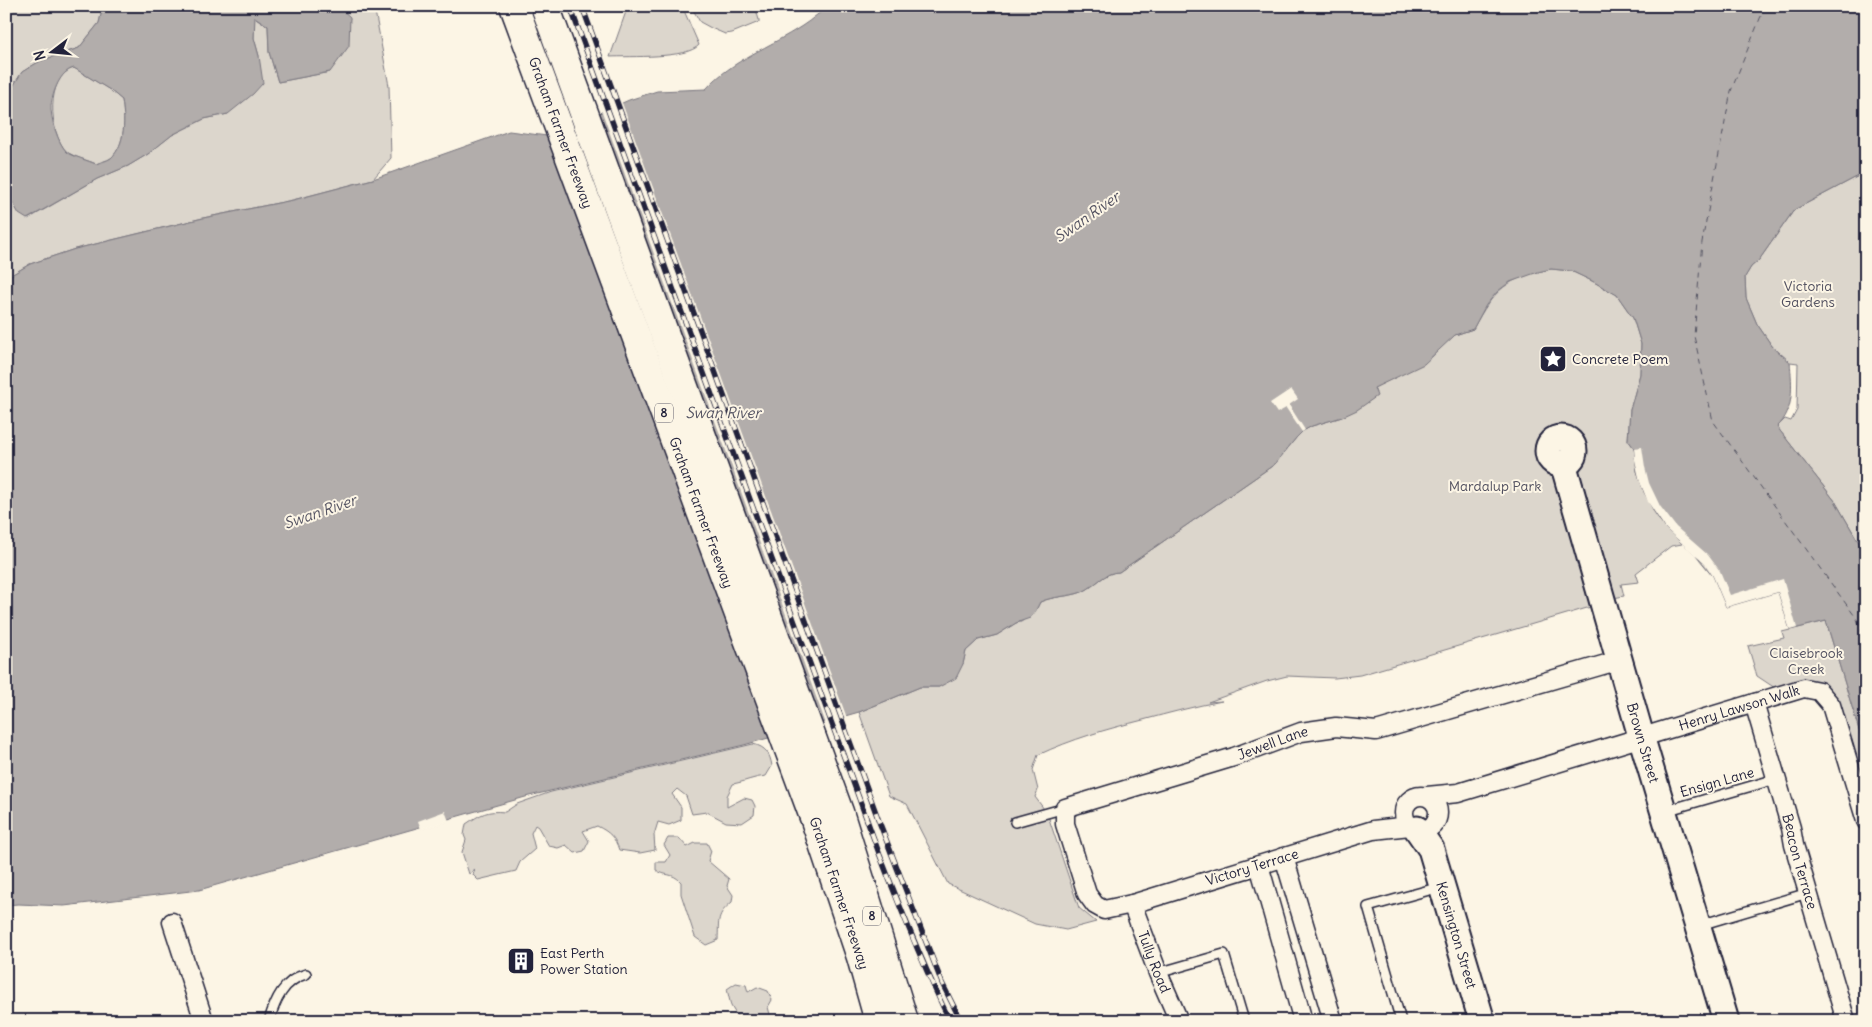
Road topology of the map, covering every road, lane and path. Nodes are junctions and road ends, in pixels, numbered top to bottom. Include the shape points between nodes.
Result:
1 (514, 6) edge
2 (545, 6) edge
3 (1563, 463) dead end
4 (1620, 660) junction
5 (1754, 703) junction
6 (1641, 736) junction
7 (1776, 779) junction
8 (1065, 808) junction
9 (1665, 811) junction
10 (827, 816) junction
11 (1423, 821) junction
12 (1866, 821) edge
13 (1015, 822) dead end
14 (1284, 857) junction
15 (1259, 865) junction
16 (1442, 886) junction
17 (1808, 893) junction
18 (1132, 904) junction
19 (172, 922) dead end
20 (1698, 926) junction
21 (1158, 973) junction
22 (306, 974) dead end
23 (204, 1021) edge
24 (268, 1021) edge
25 (865, 1021) edge
26 (879, 1021) edge
27 (904, 1021) edge
28 (918, 1021) edge
29 (1179, 1021) edge
30 (1244, 1021) edge
31 (1303, 1021) edge
32 (1333, 1021) edge
33 (1401, 1021) edge
34 (1482, 1021) edge
35 (1726, 1021) edge
36 (1846, 1021) edge

1 - 10 highway, Graham Farmer Freeway / 8
2 - 10 highway, Graham Farmer Freeway / 8
3 - 4 street, Brown Street
4 - 6 street, Brown Street
4 - 8 street, Jewell Lane via 1376,731 1336,727 1301,732 1226,760
5 - 6 street, Henry Lawson Walk
5 - 7 street, Beacon Terrace
5 - 12 street, Henry Lawson Walk via 1804,688 1819,691 1831,705
6 - 9 street, Brown Street
6 - 11 street, Victory Terrace via 1458,793
7 - 9 lane, Ensign Lane
7 - 17 street, Beacon Terrace
8 - 13 lane
8 - 18 street via 1065,824 1087,894 1095,905 1104,910
9 - 20 street, Brown Street
10 - 25 highway
10 - 26 highway, Graham Farmer Freeway / 8
10 - 27 highway, Graham Farmer Freeway / 8
10 - 28 highway
11 - 14 street, Victory Terrace via 1373,830
11 - 16 street, Kensington Street
14 - 15 street, Victory Terrace
14 - 32 street
15 - 18 street, Victory Terrace
15 - 31 street
16 - 33 lane via 1368,907
16 - 34 street, Kensington Street
17 - 20 lane
17 - 36 street, Beacon Terrace
18 - 21 street, Tully Road
19 - 23 street
20 - 35 street, Brown Street
21 - 29 street, Tully Road
21 - 30 lane via 1224,954
22 - 24 lane via 297,976 286,985 275,1000

